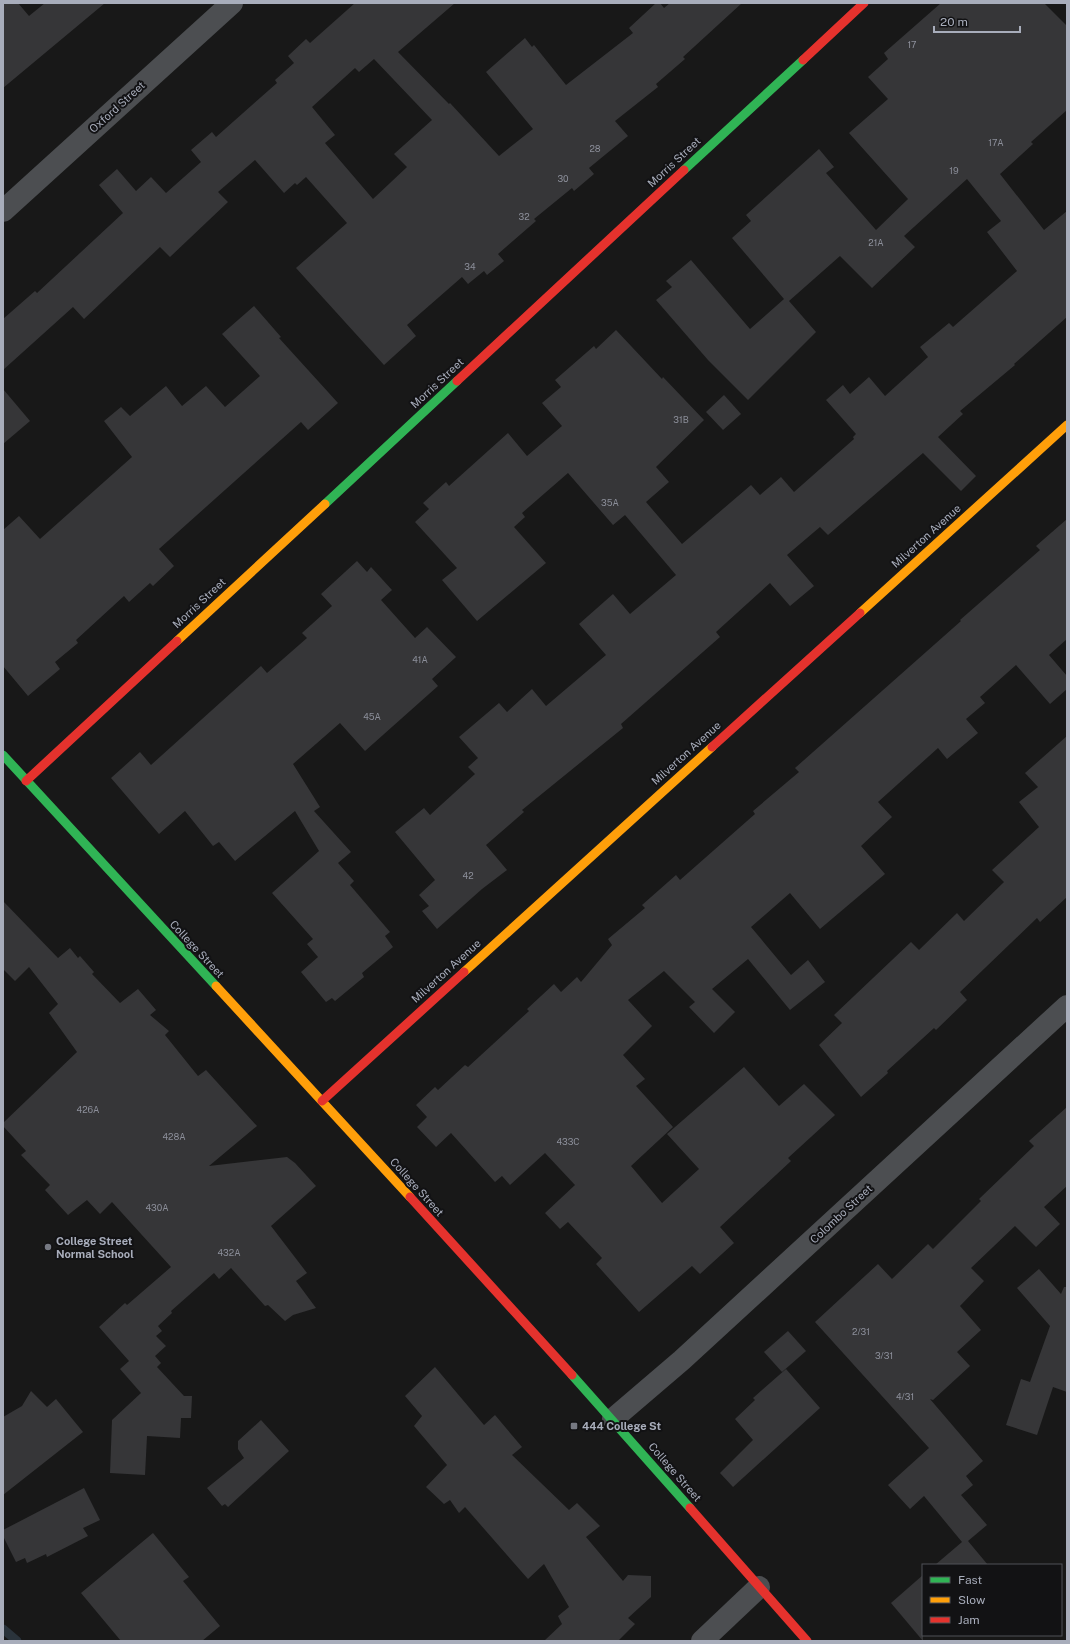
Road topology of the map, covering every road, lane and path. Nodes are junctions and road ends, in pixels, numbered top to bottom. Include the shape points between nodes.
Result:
1 (232, 3) edge
2 (864, 3) edge
3 (3, 211) edge
4 (1067, 425) edge
5 (3, 755) edge
6 (26, 780) junction
7 (1067, 1006) edge
8 (322, 1100) junction
9 (613, 1419) junction
10 (760, 1587) junction
11 (702, 1641) edge
12 (807, 1641) edge

1 - 3 street, Oxford Street
2 - 6 street, Morris Street
4 - 8 street, Milverton Avenue
5 - 6 street, College Street
6 - 8 street, College Street
7 - 9 street, Colombo Street via 682,1360
8 - 9 street, College Street
9 - 10 street, College Street
10 - 11 street
10 - 12 street, College Street

